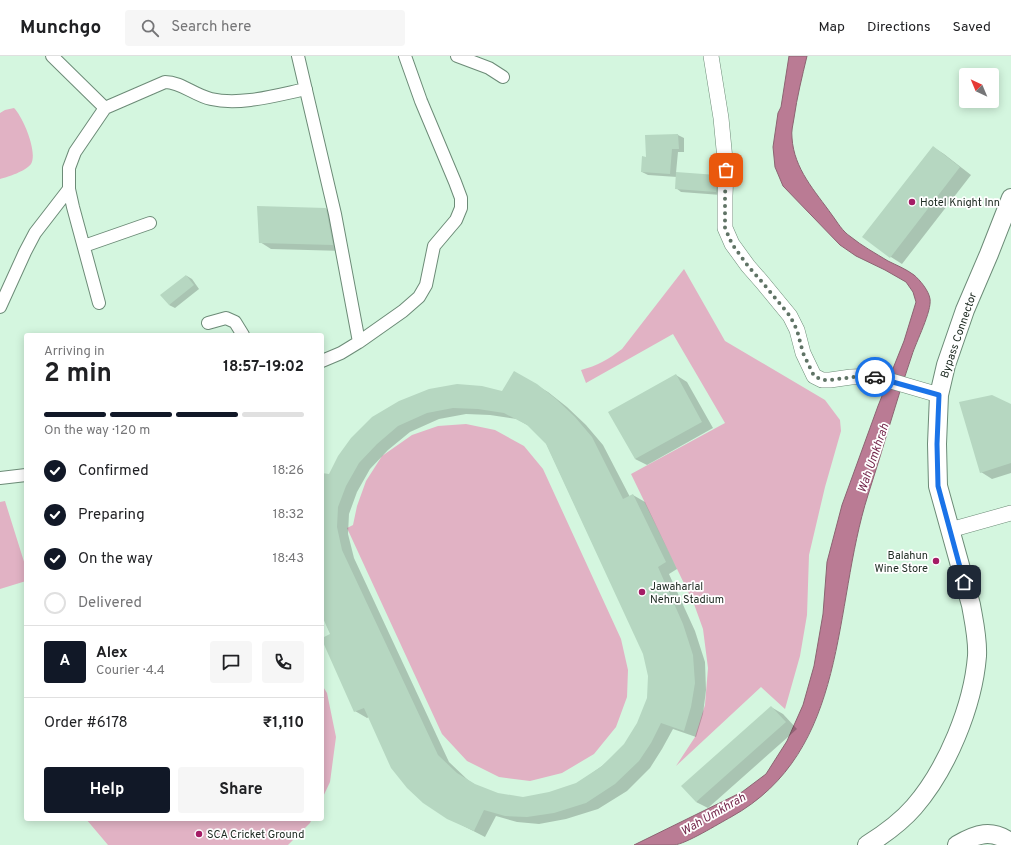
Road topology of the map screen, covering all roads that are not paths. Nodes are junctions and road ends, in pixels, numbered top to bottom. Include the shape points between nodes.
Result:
1 (52, 56) edge
2 (298, 56) edge
3 (405, 56) edge
4 (457, 56) edge
5 (711, 56) edge
6 (503, 77) dead end
7 (306, 89) junction
8 (105, 108) junction
9 (69, 189) junction
10 (1011, 198) edge
11 (150, 223) dead end
12 (84, 246) junction
13 (99, 303) dead end
14 (0, 307) edge
15 (208, 323) dead end
16 (242, 333) edge
17 (360, 342) junction
18 (324, 360) edge
19 (939, 395) junction
20 (24, 475) edge
21 (0, 478) edge
22 (1011, 513) edge
23 (950, 530) junction
24 (1011, 843) edge
25 (866, 845) edge
26 (957, 845) edge

1 - 8 street
2 - 7 street
3 - 17 street via 461,198 461,208 456,220 434,246 426,285 418,297
4 - 6 street via 489,68
5 - 19 street via 722,118 726,162 725,228 732,244 748,266 790,316 814,376 822,380 874,376
7 - 8 street via 268,97 219,100 203,97 171,82 164,82
7 - 17 street via 335,214
8 - 9 street via 75,152 69,168
9 - 12 street
9 - 14 street via 35,233
10 - 19 main road, Bypass Connector via 965,310 946,365
11 - 12 street
12 - 13 street
15 - 16 street via 226,318 235,322
17 - 18 street
19 - 23 main road, Bypass Connector via 938,480
20 - 21 street
22 - 23 street
23 - 25 main road, Bypass Connector via 971,605 976,639 977,655 967,708 941,767 914,807
24 - 26 main road via 1003,836 981,834

